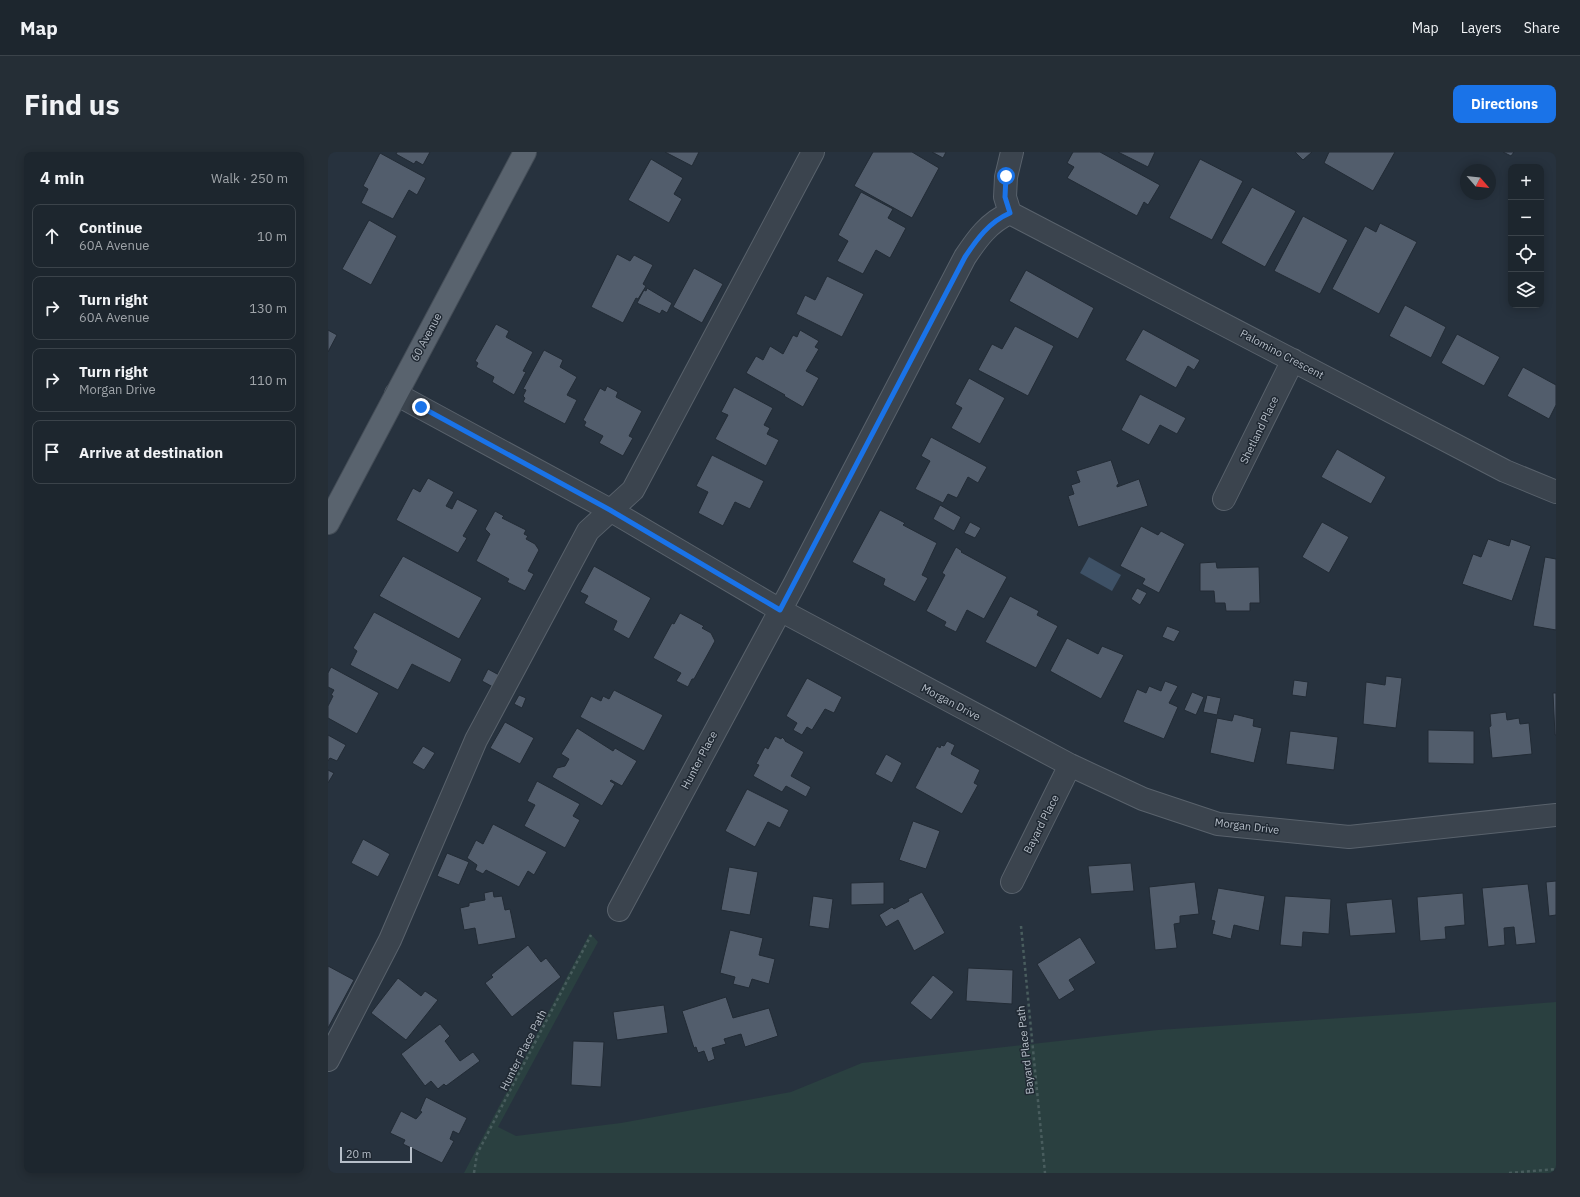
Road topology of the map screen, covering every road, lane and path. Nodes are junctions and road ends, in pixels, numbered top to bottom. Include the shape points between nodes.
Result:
1 (525, 152) edge
2 (813, 152) edge
3 (1012, 152) edge
4 (1010, 213) junction
5 (1293, 360) junction
6 (396, 394) junction
7 (1556, 492) edge
8 (1224, 499) dead end
9 (610, 510) junction
10 (328, 523) edge
11 (780, 610) junction
12 (1070, 765) junction
13 (1556, 815) edge
14 (1012, 882) dead end
15 (619, 910) dead end
16 (1021, 926) dead end
17 (591, 935) dead end
18 (328, 1060) edge
19 (1556, 1169) edge
20 (474, 1173) edge
21 (1045, 1173) edge
22 (1509, 1173) edge

1 - 6 main road, 60 Avenue
2 - 9 street via 633,490
3 - 4 street via 1006,176 1005,197
4 - 5 street, Palomino Crescent
4 - 11 street, Hunter Place via 1001,217 983,233 965,257
5 - 7 street, Palomino Crescent via 1505,471
5 - 8 street, Shetland Place
6 - 9 street, Morgan Drive
6 - 10 main road, 60 Avenue
9 - 11 street, Morgan Drive
9 - 18 street via 588,531 476,740 390,940
11 - 12 street, Morgan Drive
11 - 15 street, Hunter Place
12 - 13 street, Morgan Drive via 1143,799 1218,824 1350,837
12 - 14 street, Bayard Place
16 - 21 path, Bayard Place Path
17 - 20 path, Hunter Place Path via 477,1154
19 - 22 path

